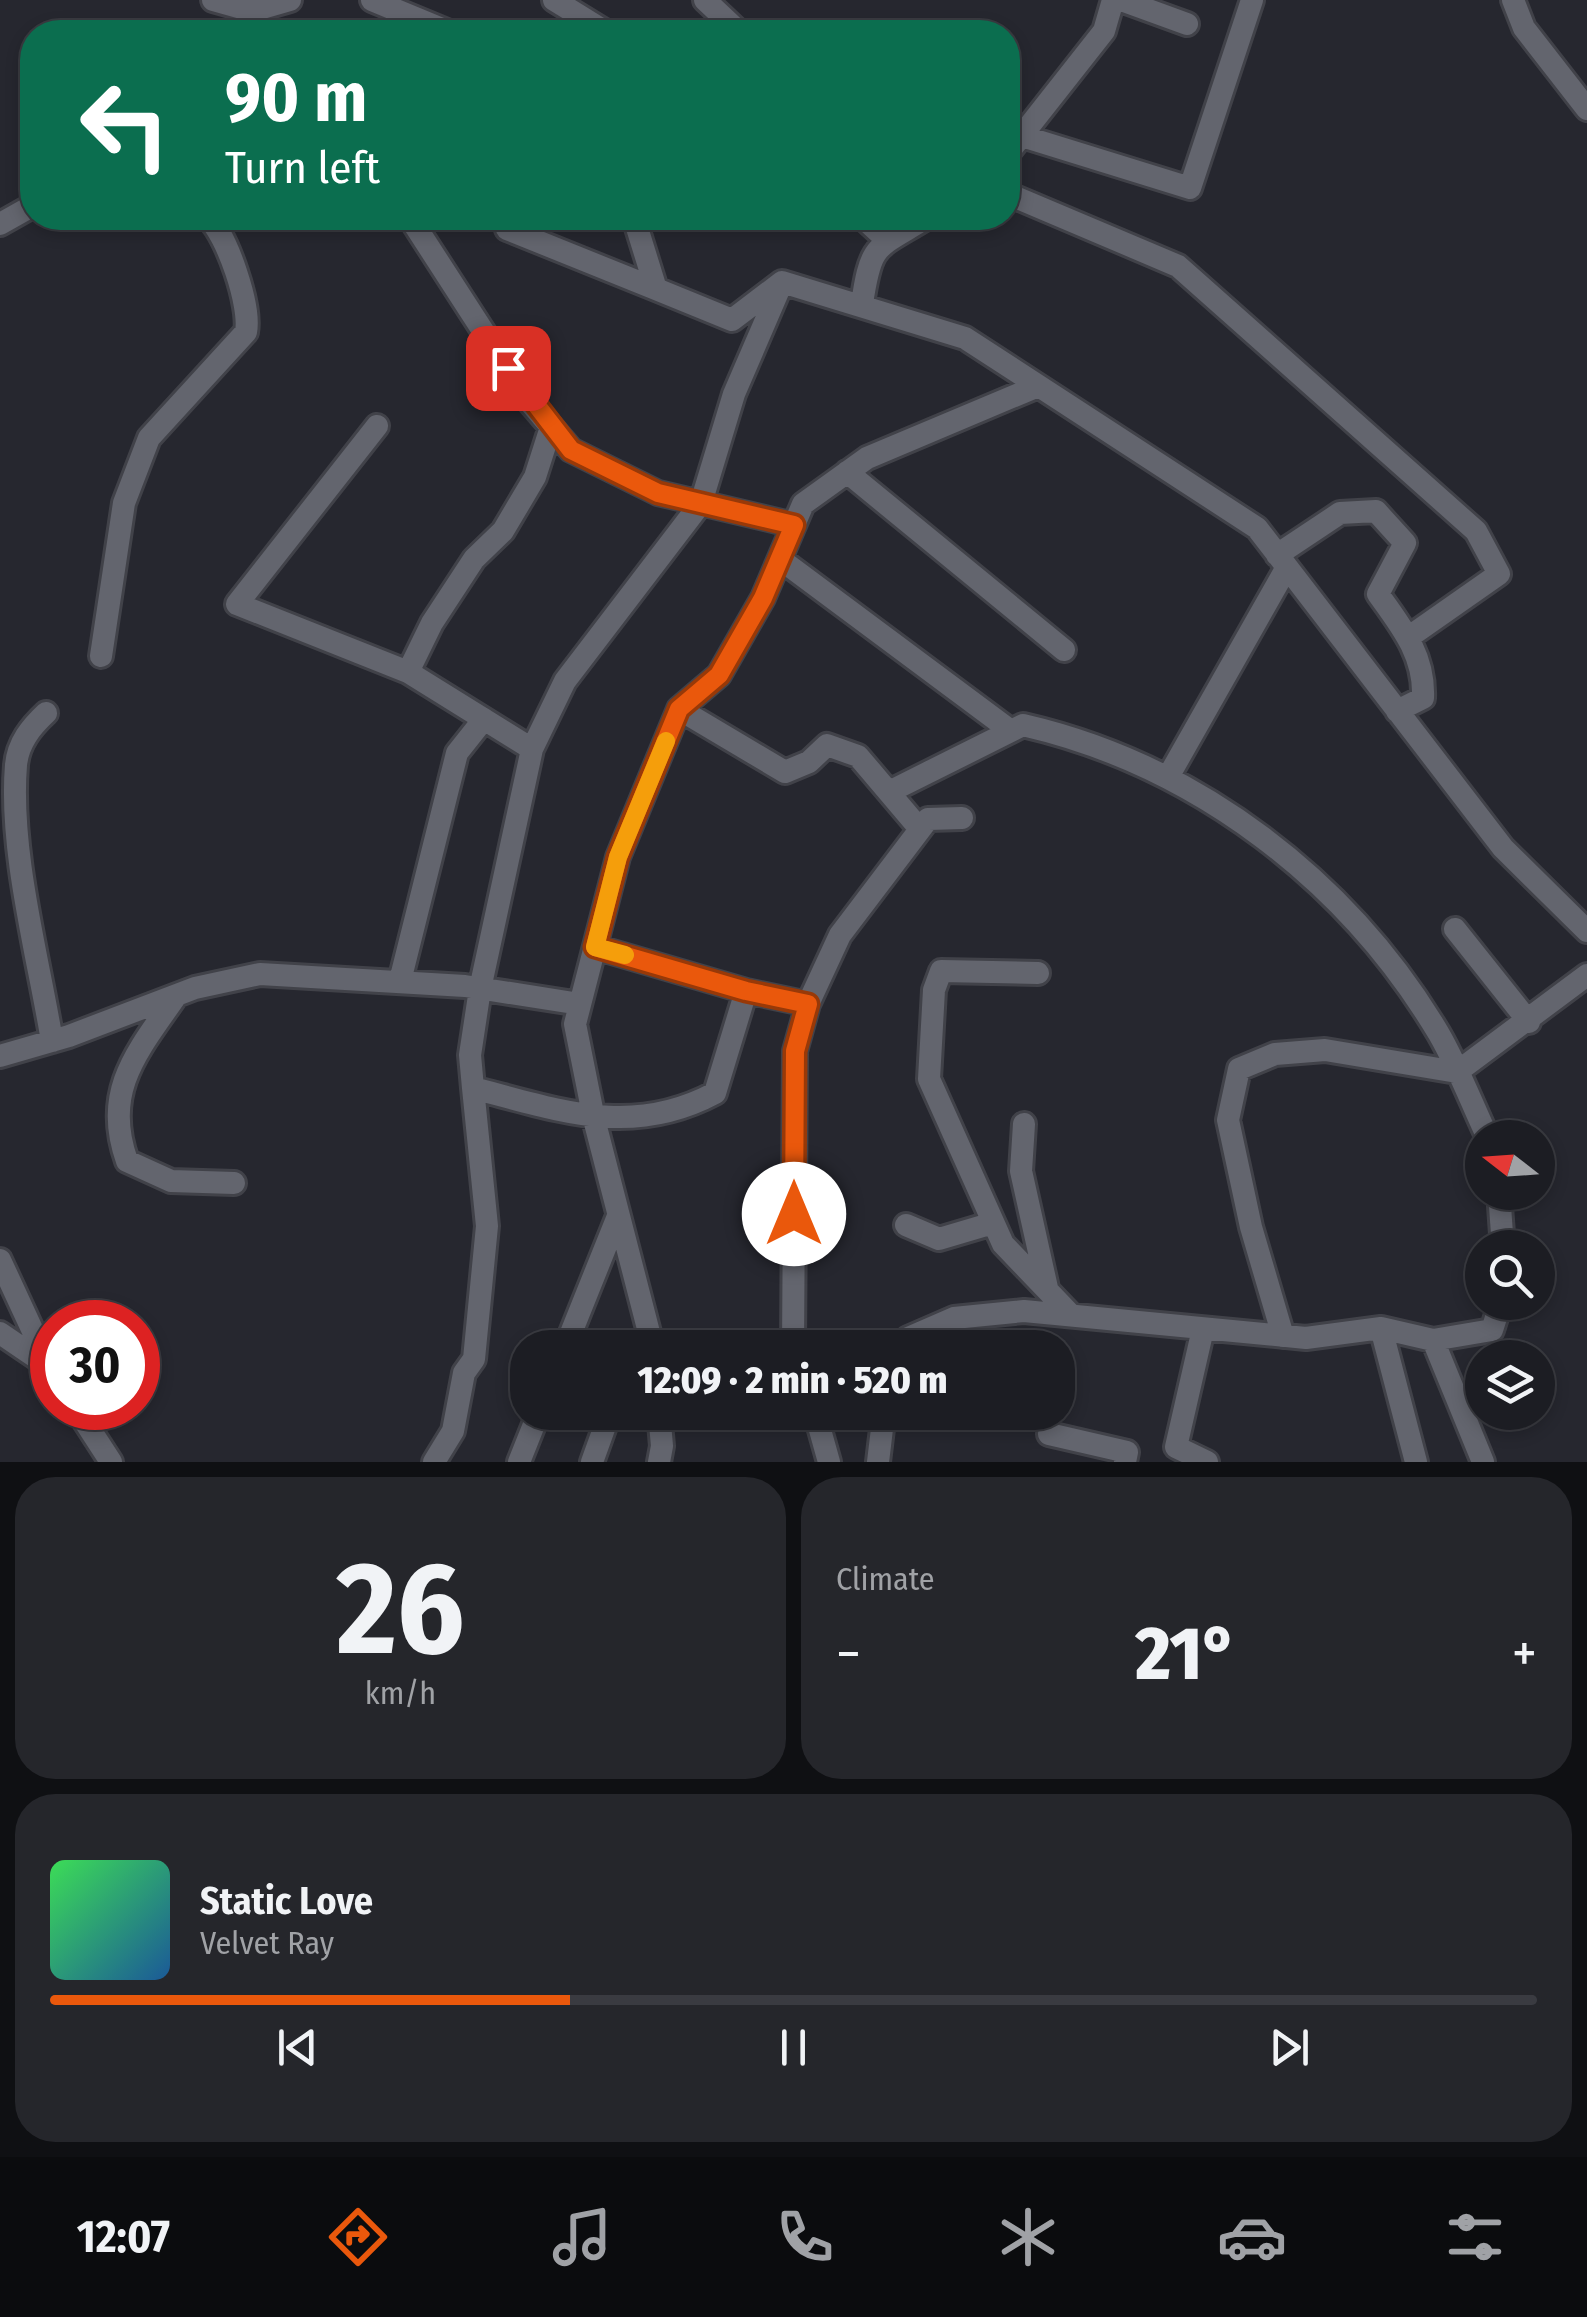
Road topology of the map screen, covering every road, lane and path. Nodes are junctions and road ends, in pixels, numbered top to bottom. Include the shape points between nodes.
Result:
1 (213, 0) edge
2 (290, 0) edge
3 (372, 0) edge
4 (554, 0) edge
5 (706, 0) edge
6 (1113, 0) edge
7 (1121, 0) edge
8 (1252, 0) edge
9 (1513, 0) edge
10 (252, 12) junction
11 (246, 20) edge
12 (420, 20) edge
13 (586, 20) edge
14 (727, 20) edge
15 (1187, 24) dead end
16 (1587, 109) edge
17 (1020, 139) edge
18 (1020, 146) edge
19 (1020, 199) edge
20 (220, 230) edge
21 (418, 230) edge
22 (508, 230) edge
23 (638, 230) edge
24 (876, 230) edge
25 (881, 230) edge
26 (905, 230) edge
27 (887, 240) junction
28 (782, 282) junction
29 (656, 289) junction
30 (862, 304) junction
31 (1038, 386) junction
32 (376, 426) dead end
33 (551, 427) junction
34 (847, 472) junction
35 (702, 503) junction
36 (794, 525) junction
37 (780, 559) junction
38 (1282, 561) junction
39 (1409, 637) junction
40 (1064, 650) dead end
41 (101, 656) dead end
42 (408, 672) junction
43 (679, 709) junction
44 (1397, 711) junction
45 (46, 713) dead end
46 (484, 719) junction
47 (1011, 732) junction
48 (532, 749) junction
49 (1168, 777) junction
50 (889, 792) junction
51 (962, 818) dead end
52 (920, 828) junction
53 (1455, 929) dead end
54 (1587, 931) edge
55 (595, 947) junction
56 (1038, 973) dead end
57 (1587, 975) edge
58 (400, 982) junction
59 (480, 989) junction
60 (746, 991) junction
61 (176, 996) junction
62 (580, 1004) junction
63 (808, 1004) junction
64 (1529, 1022) junction
65 (52, 1041) junction
66 (0, 1056) edge
67 (1457, 1072) junction
68 (474, 1088) junction
69 (594, 1119) junction
70 (1480, 1120) edge
71 (1024, 1124) dead end
72 (234, 1183) dead end
73 (618, 1216) junction
74 (993, 1223) junction
75 (906, 1225) dead end
76 (0, 1260) edge
77 (1048, 1291) junction
78 (1070, 1314) junction
79 (645, 1317) junction
80 (1495, 1320) edge
81 (30, 1324) edge
82 (1382, 1328) junction
83 (1203, 1329) junction
84 (572, 1330) edge
85 (640, 1330) edge
86 (648, 1330) edge
87 (793, 1330) edge
88 (926, 1330) edge
89 (1283, 1336) junction
90 (4, 1340) edge
91 (1434, 1340) junction
92 (30, 1355) edge
93 (90, 1430) edge
94 (531, 1430) edge
95 (604, 1430) edge
96 (661, 1430) edge
97 (820, 1430) edge
98 (1049, 1434) dead end
99 (111, 1462) edge
100 (434, 1462) edge
101 (518, 1462) edge
102 (592, 1462) edge
103 (659, 1462) edge
104 (828, 1462) edge
105 (1125, 1462) edge
106 (1207, 1462) edge
107 (1416, 1462) edge
108 (1484, 1462) edge

1 - 10 street
2 - 10 street
3 - 12 street
4 - 13 street
5 - 14 street
6 - 17 street via 1104,31
7 - 15 street
8 - 18 street via 1190,188
9 - 16 street via 1524,28
10 - 11 street
19 - 39 street via 1178,266 1476,532 1499,574
20 - 41 street via 246,332 150,438 136,467 124,503
21 - 33 street
22 - 29 street
23 - 29 street
24 - 27 street
25 - 27 street
26 - 27 street
27 - 30 street via 869,258
28 - 29 street via 732,320
28 - 30 street
28 - 35 street via 734,394
30 - 31 street via 965,338
31 - 34 street
31 - 38 street via 1257,528
32 - 42 street via 237,604
33 - 35 street via 571,450 658,493
33 - 42 street via 535,476 432,623
34 - 36 street via 803,504
34 - 40 street
35 - 36 street
35 - 48 street via 565,681
36 - 37 street
37 - 43 street via 719,675
37 - 47 street
38 - 39 street via 1340,513 1376,512 1405,543 1378,594
38 - 44 street
38 - 49 street
39 - 44 street via 1424,674 1423,698
42 - 46 street
43 - 50 street via 785,772 827,745 858,756
43 - 55 street via 618,857
44 - 54 street via 1503,848
45 - 65 street via 28,729 16,762 21,853
46 - 48 street
46 - 58 street via 457,753
47 - 49 street via 1023,726 1058,734
47 - 50 street
48 - 59 street
49 - 67 street via 1276,845 1314,879 1396,970
50 - 52 street
51 - 52 street via 928,818
52 - 63 street via 840,935
53 - 64 street
55 - 60 street
55 - 62 street
56 - 74 street via 941,972 934,990 929,1079
57 - 64 street
58 - 59 street
58 - 61 street via 260,974
59 - 62 street
59 - 68 street via 470,1055
60 - 63 street
60 - 69 street via 715,1093 682,1111
61 - 65 street
61 - 72 street via 121,1083 116,1130 127,1161 171,1181
62 - 69 street via 575,1024
63 - 87 street via 795,1051
64 - 67 street
65 - 66 street
67 - 70 street
67 - 89 street via 1325,1050 1275,1054 1239,1069 1228,1120
68 - 69 street
68 - 100 street via 487,1226 474,1359 464,1373 453,1431
69 - 73 street
71 - 77 street via 1021,1171
73 - 79 street
73 - 84 street
74 - 75 street via 938,1239
74 - 77 street via 1003,1244
76 - 81 street
77 - 78 street
78 - 83 street
78 - 88 street via 954,1318
79 - 85 street
79 - 86 street
80 - 91 street via 1492,1330
82 - 89 street
82 - 91 street
82 - 107 street
83 - 89 street
83 - 106 street via 1176,1447
90 - 92 street
91 - 108 street
93 - 99 street
94 - 101 street
95 - 102 street
96 - 103 street
97 - 104 street
98 - 105 street via 1127,1452

